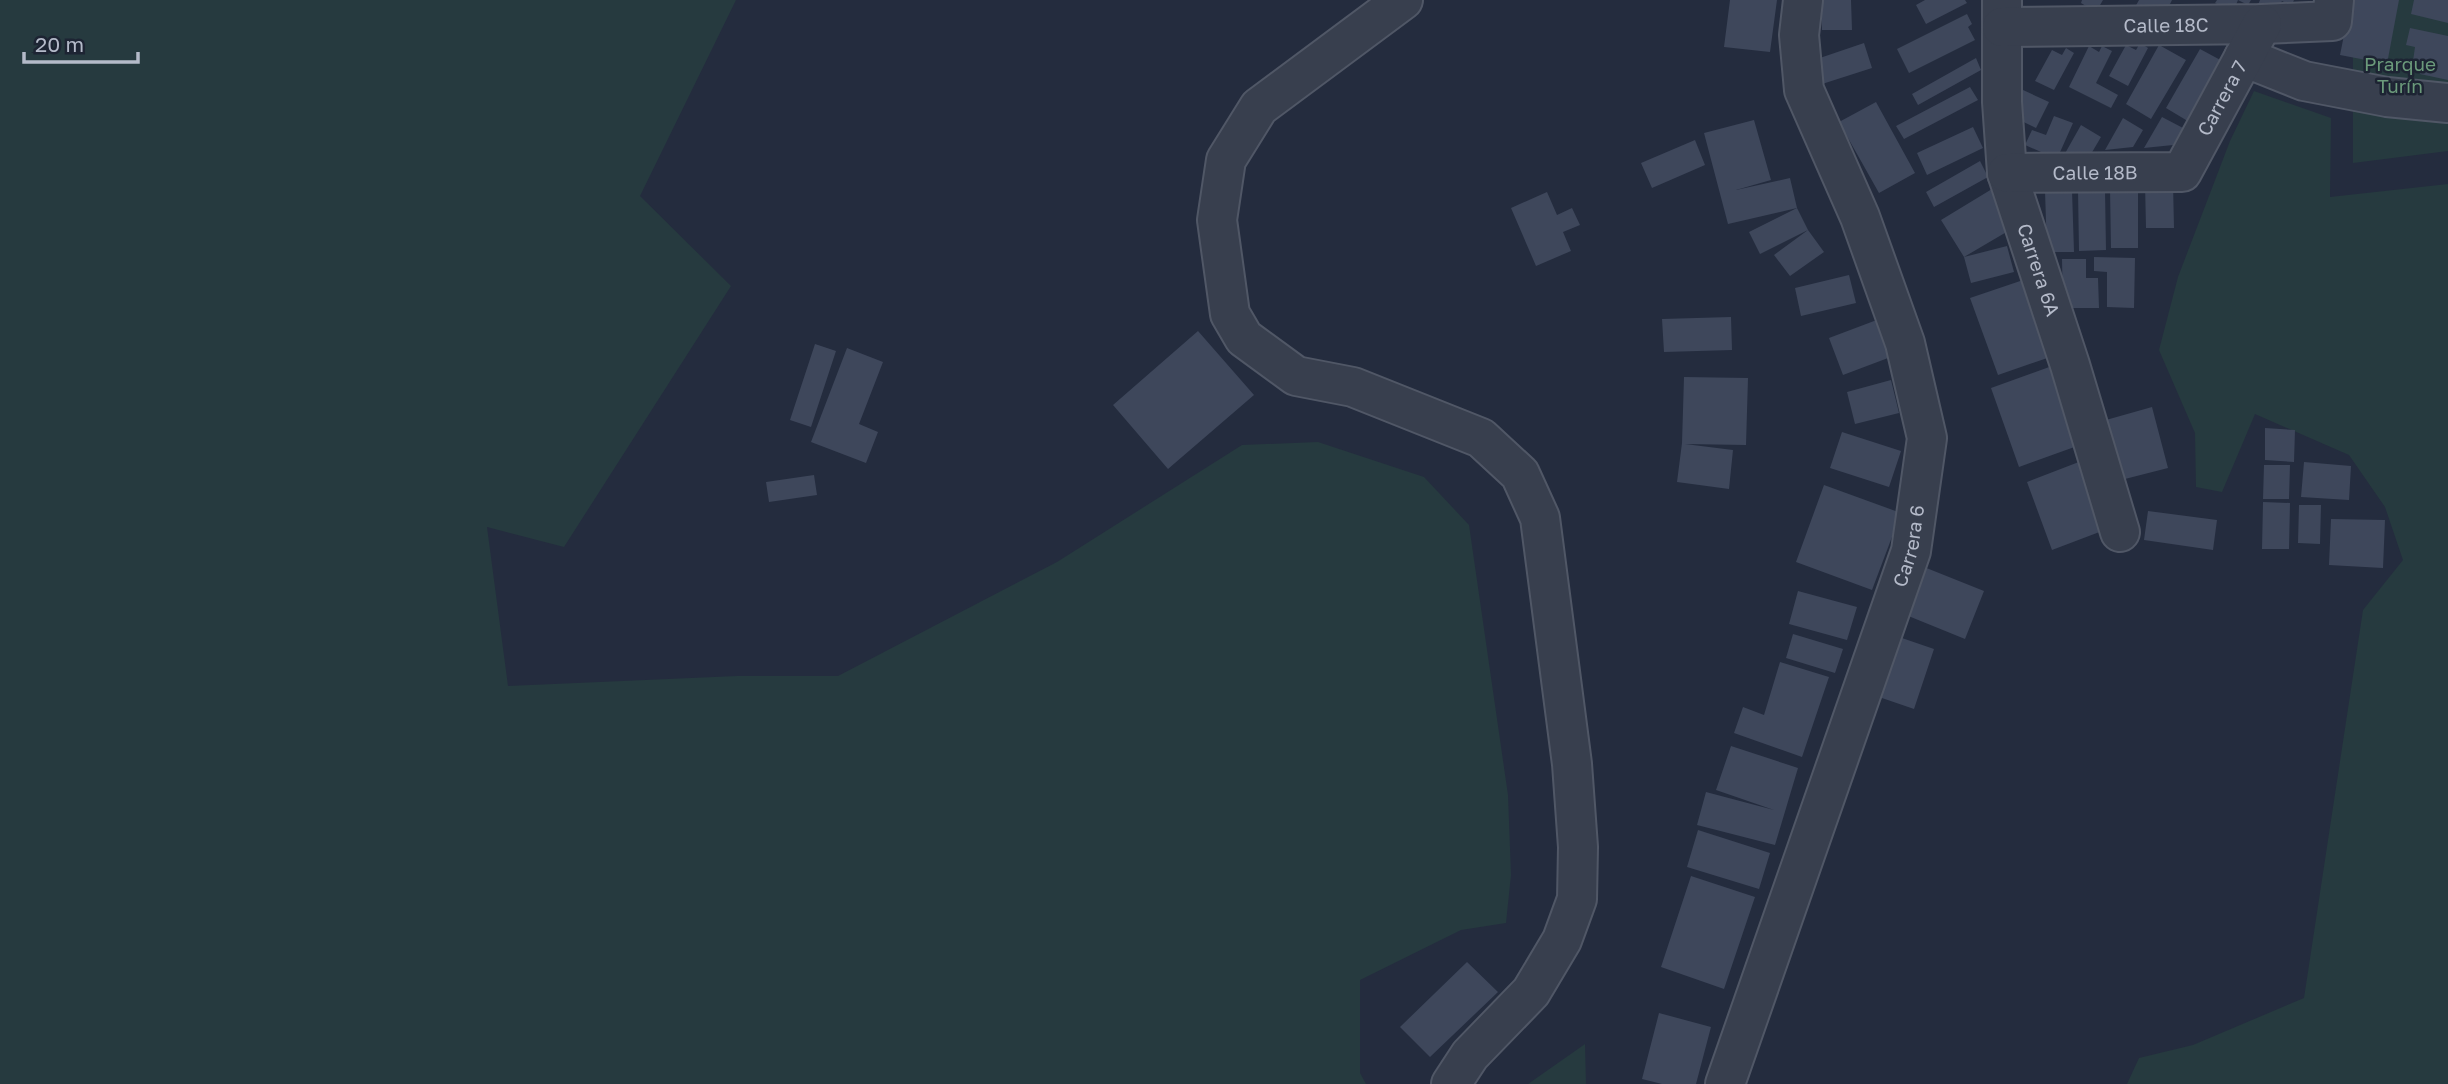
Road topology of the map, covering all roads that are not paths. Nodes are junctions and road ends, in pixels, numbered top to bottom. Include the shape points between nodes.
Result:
1 (1403, 0) edge
2 (1803, 0) edge
3 (2333, 10) edge
4 (2002, 13) edge
5 (2253, 40) junction
6 (2448, 103) edge
7 (2182, 172) joint
8 (2007, 173) junction
9 (2120, 532) dead end
10 (1451, 1084) edge
11 (1725, 1084) edge

1 - 10 street via 1259,107 1226,160 1217,220 1230,314 1244,338 1296,376 1353,387 1481,439 1520,474 1540,518 1572,764 1577,899 1562,940 1531,992 1470,1055
2 - 11 street, Carrera 6 via 1799,35 1804,90 1883,280 1905,343 1927,438 1911,551
3 - 5 street, Calle 18C
4 - 5 street, Calle 18C
4 - 8 street, Carrera 6A
5 - 6 street via 2304,81
5 - 7 street, Carrera 7
7 - 8 street, Calle 18B
8 - 9 street, Carrera 6A

